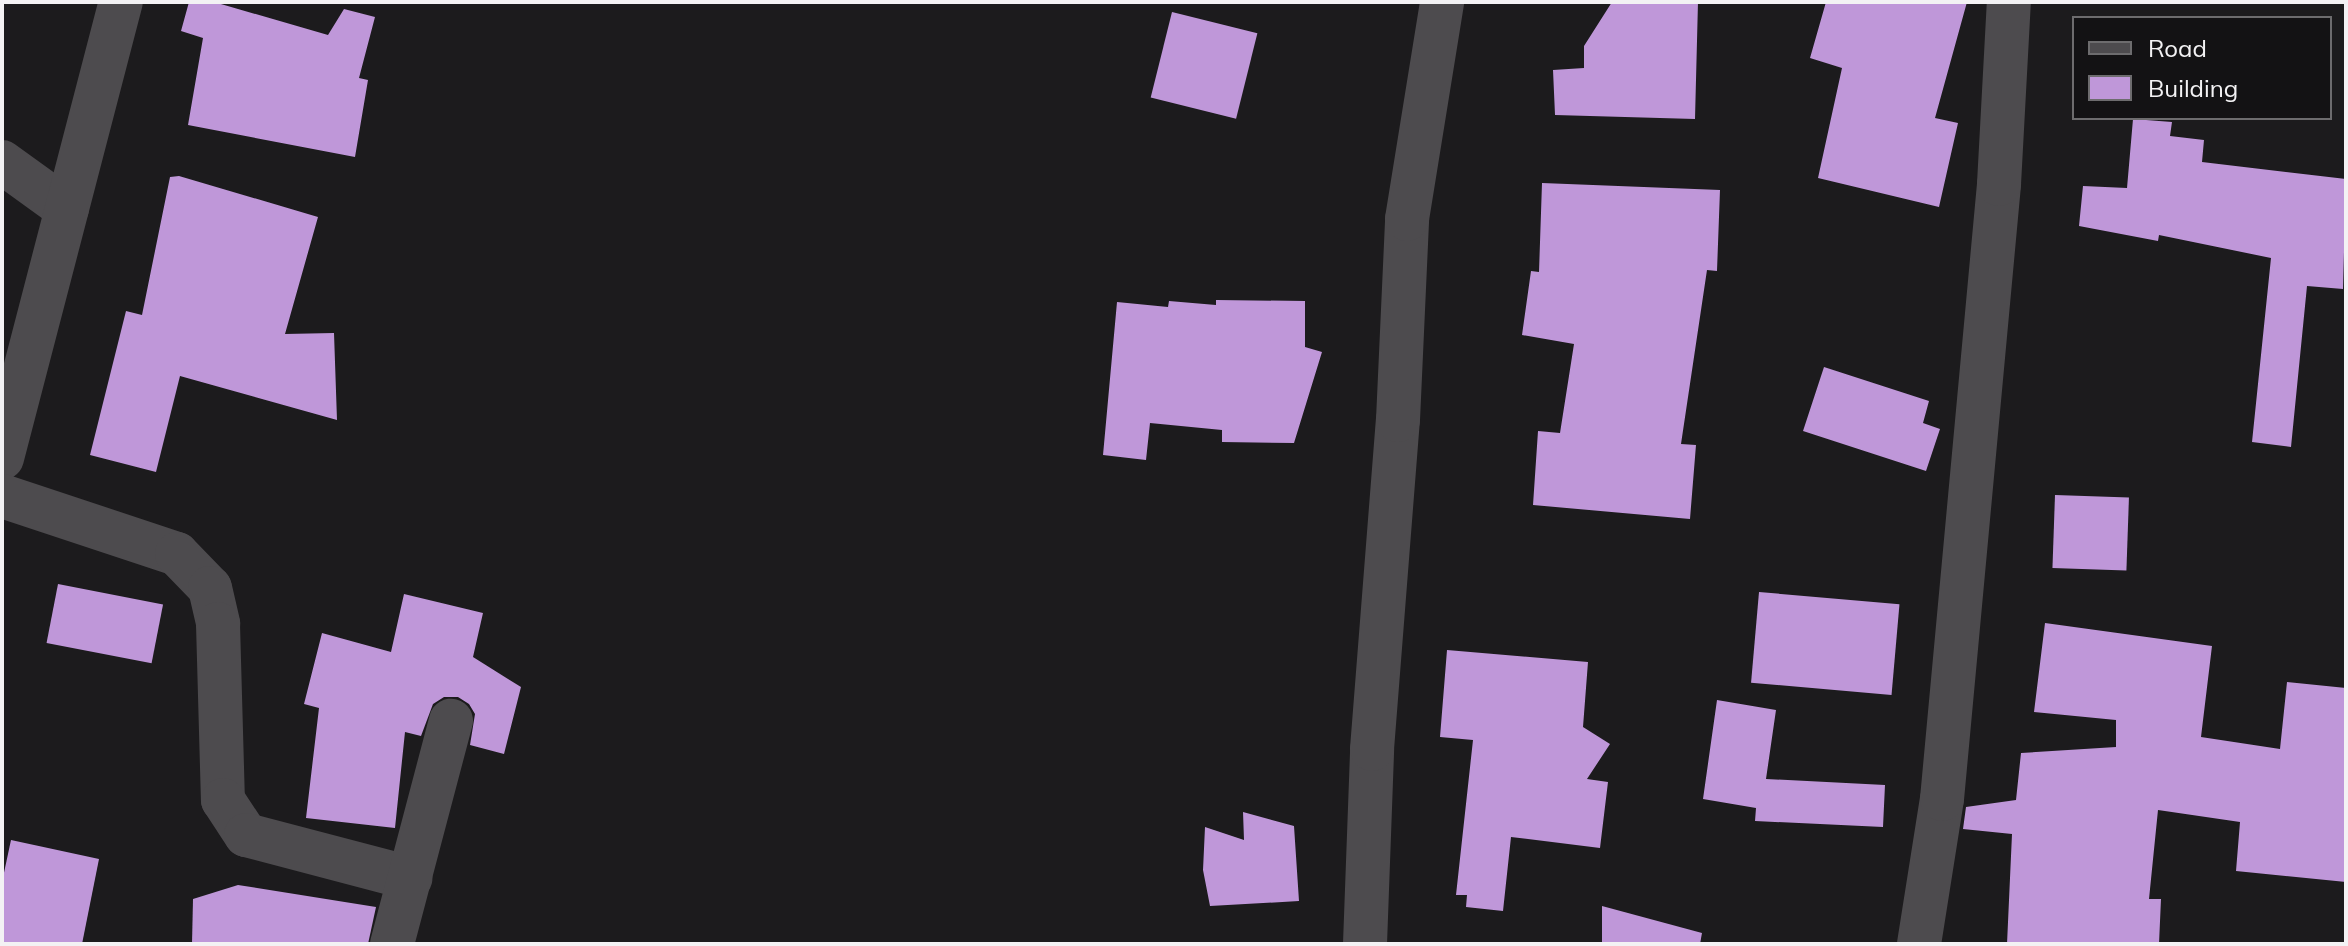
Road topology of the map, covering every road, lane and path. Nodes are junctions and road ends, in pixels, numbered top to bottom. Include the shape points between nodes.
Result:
1 (121, 2) edge
2 (1442, 2) edge
3 (2009, 2) edge
4 (2, 162) edge
5 (67, 209) junction
6 (2, 458) edge
7 (2, 496) edge
8 (451, 721) dead end
9 (410, 878) junction
10 (392, 944) edge
11 (1365, 944) edge
12 (1919, 944) edge

1 - 5 street
2 - 11 street via 1407,219 1398,420 1372,749
3 - 12 street via 1999,184 1944,783
4 - 5 street
5 - 6 street
7 - 9 street via 177,554 210,588 218,624 223,800 246,835
8 - 9 street
9 - 10 street

